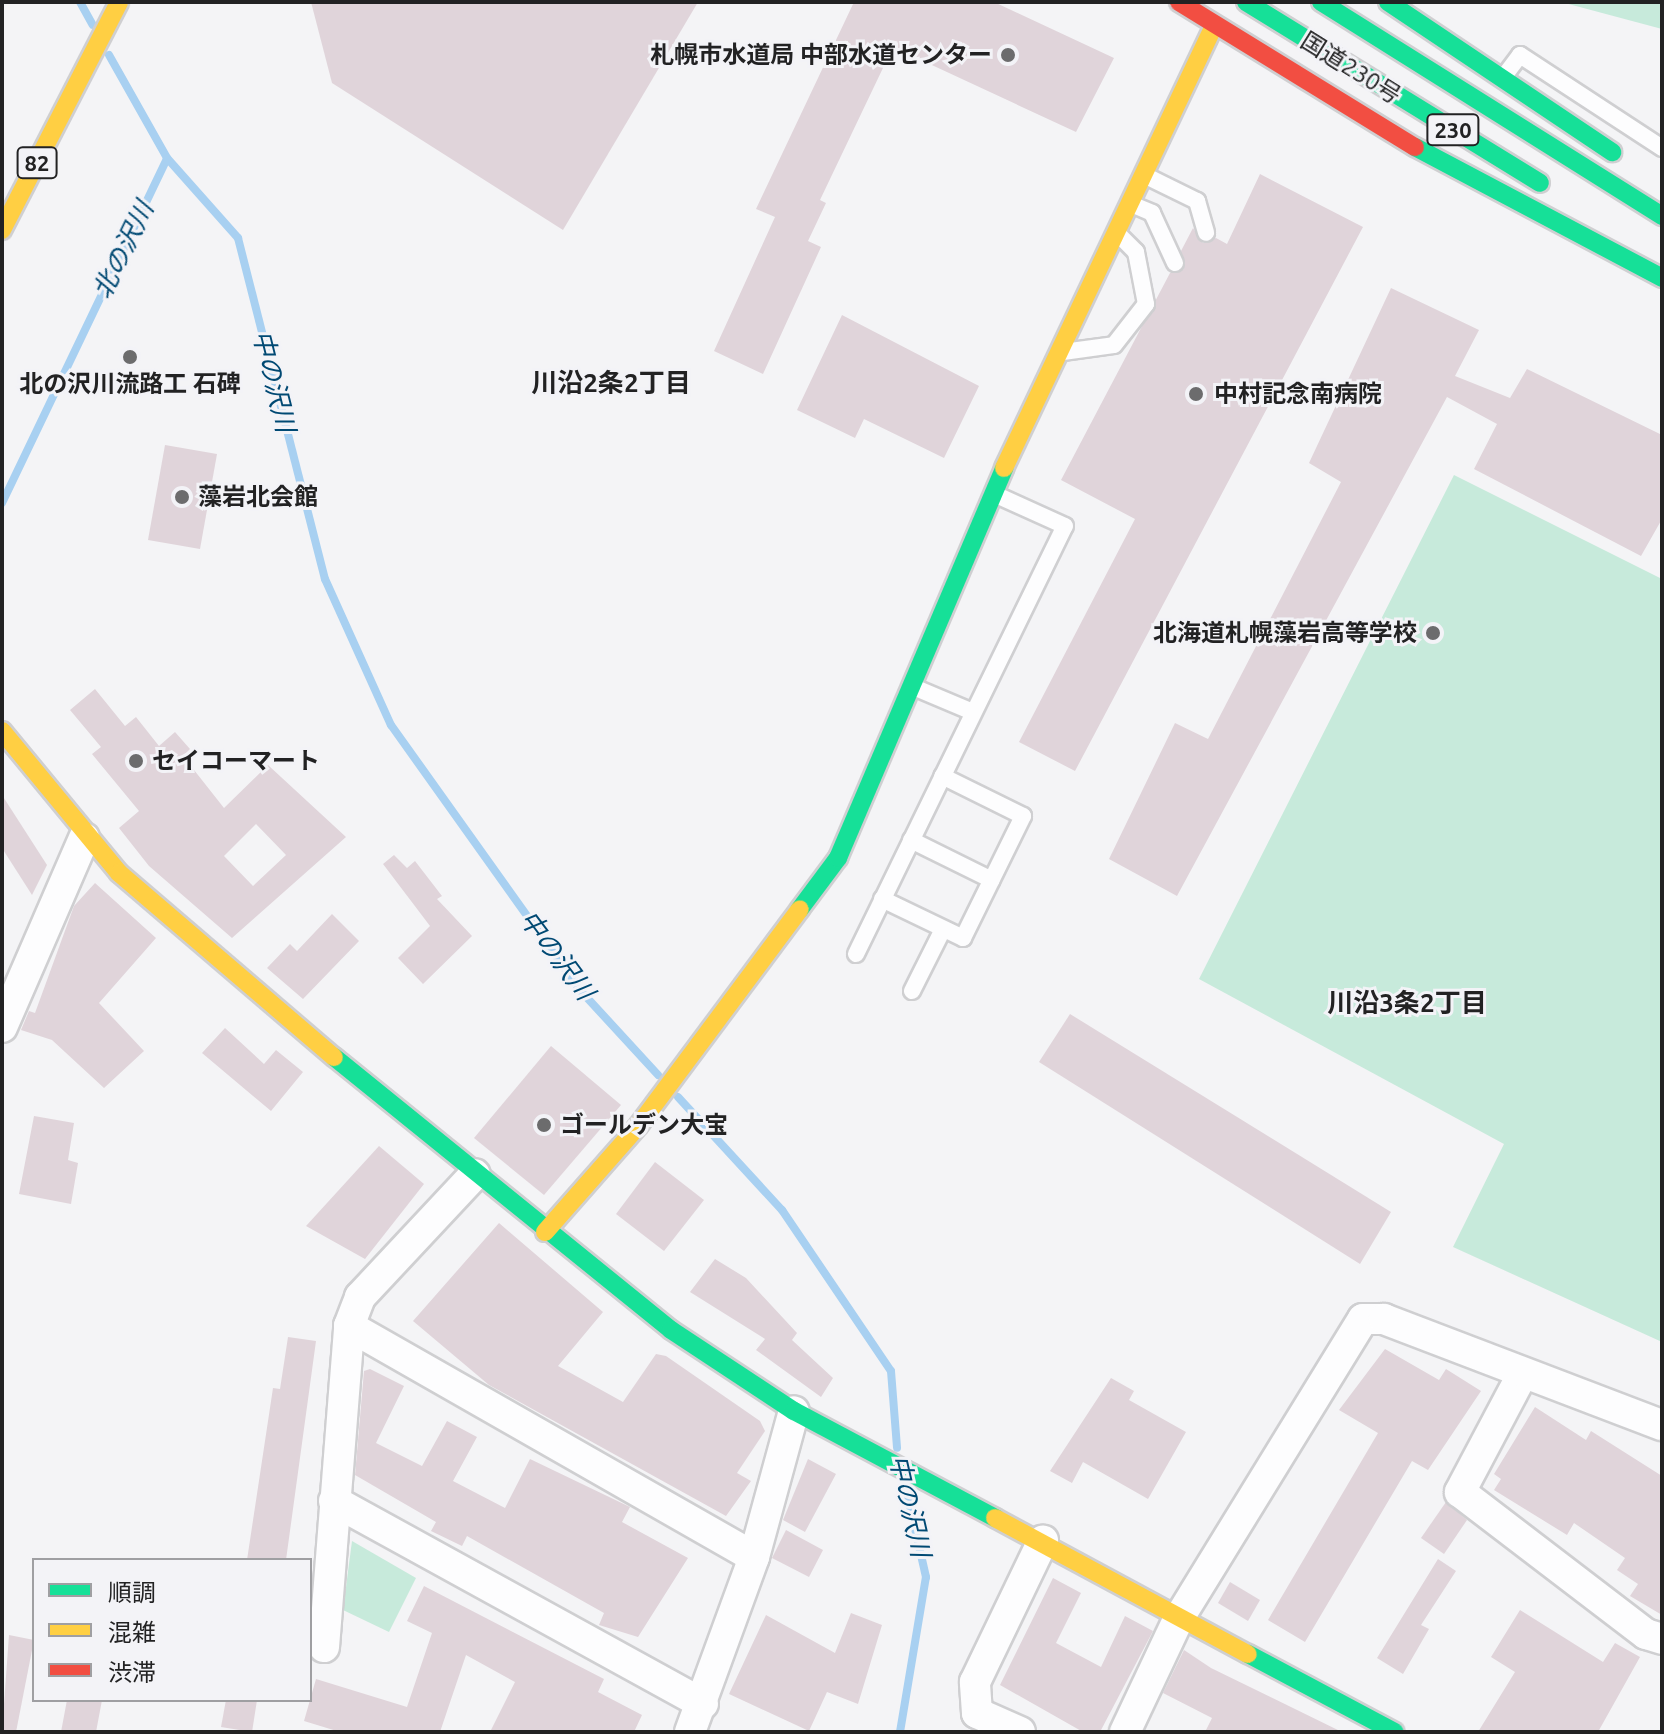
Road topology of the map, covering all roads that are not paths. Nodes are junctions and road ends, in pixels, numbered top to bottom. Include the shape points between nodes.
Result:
1 (119, 2) edge
2 (1179, 2) edge
3 (1246, 2) edge
4 (1321, 2) edge
5 (1388, 2) edge
6 (1214, 25) junction
7 (1505, 75) junction
8 (1662, 148) edge
9 (1628, 164) dead end
10 (1140, 174) junction
11 (1553, 191) dead end
12 (1126, 202) junction
13 (1662, 216) edge
14 (1607, 224) dead end
15 (2, 230) edge
16 (1113, 230) junction
17 (1206, 233) dead end
18 (1662, 257) edge
19 (1175, 263) dead end
20 (1662, 278) edge
21 (1057, 352) junction
22 (992, 493) junction
23 (910, 686) junction
24 (973, 712) junction
25 (2, 731) edge
26 (942, 776) junction
27 (84, 838) junction
28 (911, 840) junction
29 (992, 880) junction
30 (882, 899) junction
31 (943, 929) junction
32 (856, 954) dead end
33 (912, 991) dead end
34 (2, 1027) edge
35 (475, 1174) junction
36 (545, 1232) junction
37 (349, 1326) junction
38 (1523, 1373) junction
39 (794, 1411) junction
40 (1662, 1425) edge
41 (334, 1501) junction
42 (1043, 1541) junction
43 (754, 1557) junction
44 (1179, 1618) junction
45 (1662, 1639) edge
46 (324, 1647) dead end
47 (703, 1704) junction
48 (977, 1723) edge
49 (690, 1732) edge
50 (1020, 1732) edge
51 (1125, 1732) edge
52 (1395, 1732) edge

1 - 15 main road, 82
2 - 6 main road
3 - 11 main road, 国道230号 / 230
4 - 13 main road, 国道230号 / 230
5 - 7 main road
6 - 10 main road
6 - 20 main road via 1437,160
7 - 8 lane via 1520,55
7 - 9 main road
10 - 12 main road
10 - 17 lane via 1197,201
12 - 16 main road
12 - 19 lane via 1152,213
14 - 18 main road
16 - 21 main road
16 - 21 lane via 1136,252 1146,304 1114,345
21 - 22 main road
22 - 23 main road
22 - 24 lane via 1065,526
23 - 24 lane
23 - 36 main road via 838,858 639,1125
24 - 26 lane
25 - 27 main road
26 - 28 lane
26 - 29 lane via 1023,816
27 - 34 street
27 - 35 main road
28 - 29 lane
28 - 30 lane
29 - 31 lane via 963,938
30 - 31 lane
30 - 32 lane
31 - 33 lane
35 - 36 main road
35 - 37 street via 360,1297
36 - 39 main road via 671,1330
37 - 41 street
37 - 43 street
38 - 40 street
38 - 44 street via 1384,1319 1363,1319
38 - 45 street via 1460,1492 1646,1634
39 - 42 main road
39 - 43 street
41 - 46 street
41 - 47 street
42 - 44 main road
42 - 48 street via 975,1682
43 - 47 street
44 - 51 street
44 - 52 main road
47 - 49 street
48 - 50 street

